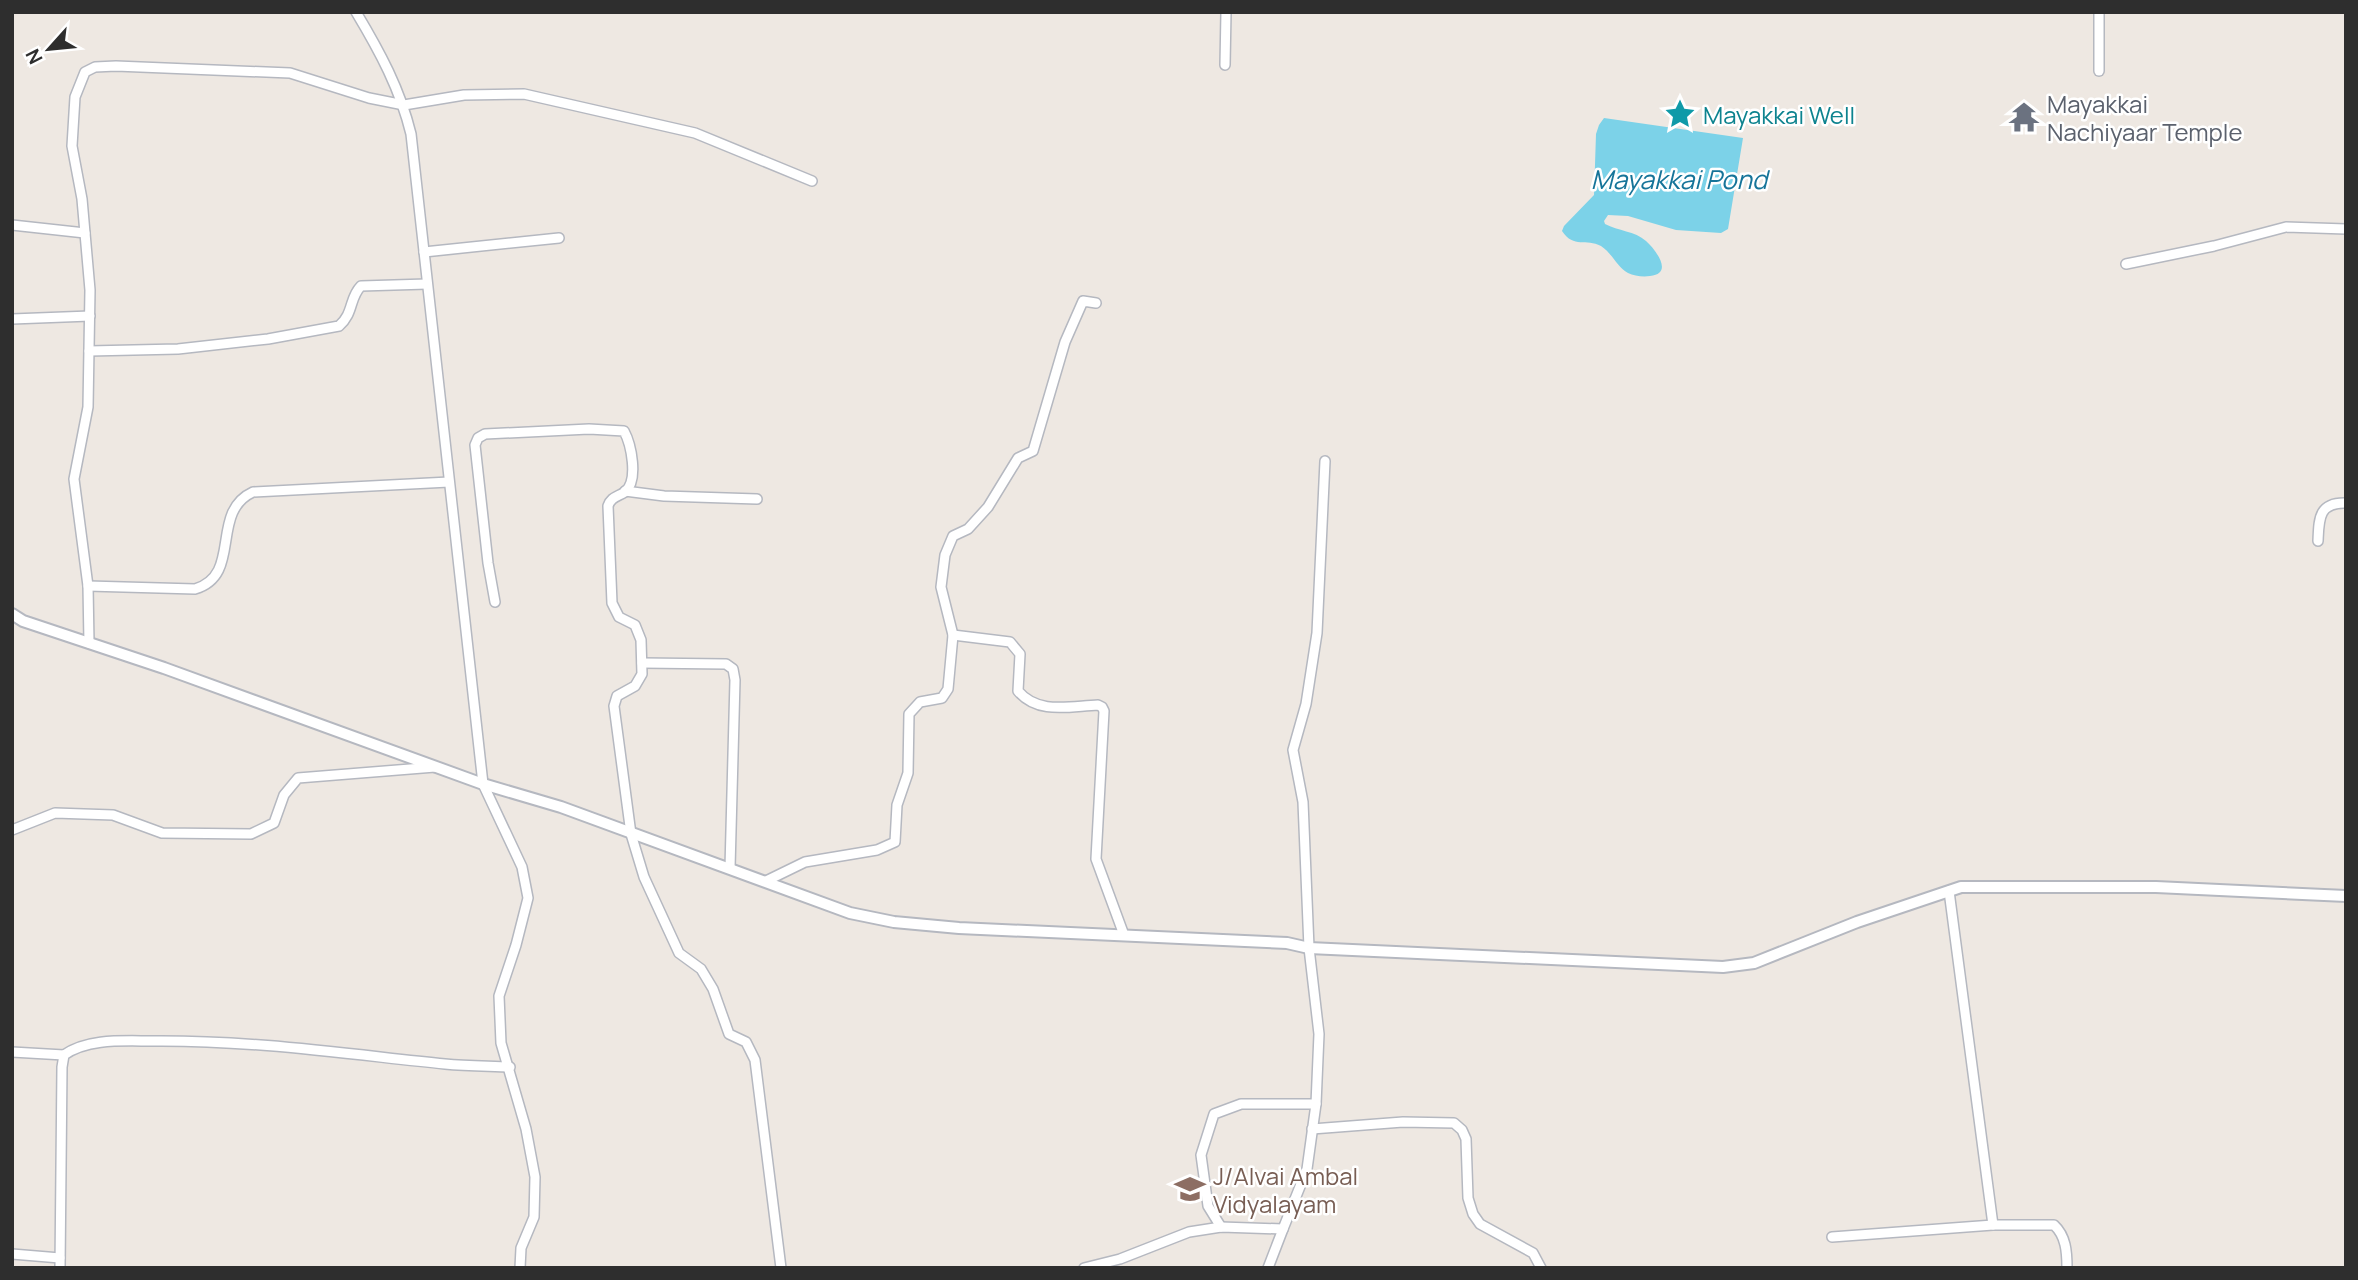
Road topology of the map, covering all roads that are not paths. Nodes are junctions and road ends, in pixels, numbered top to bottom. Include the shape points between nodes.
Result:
1 (356, 12) edge
2 (1226, 12) edge
3 (2099, 12) edge
4 (1225, 65) dead end
5 (2099, 71) dead end
6 (404, 105) junction
7 (812, 181) dead end
8 (12, 225) edge
9 (2346, 229) edge
10 (85, 233) junction
11 (559, 238) dead end
12 (424, 252) junction
13 (2126, 264) dead end
14 (428, 284) junction
15 (1096, 303) dead end
16 (90, 316) junction
17 (12, 319) edge
18 (89, 351) junction
19 (1325, 461) dead end
20 (449, 482) junction
21 (625, 491) junction
22 (757, 499) dead end
23 (2346, 503) edge
24 (2318, 541) dead end
25 (88, 586) junction
26 (495, 602) dead end
27 (12, 614) edge
28 (953, 635) junction
29 (89, 643) junction
30 (642, 663) junction
31 (437, 766) junction
32 (483, 784) junction
33 (12, 830) edge
34 (632, 834) junction
35 (730, 868) junction
36 (765, 881) junction
37 (1949, 891) junction
38 (2346, 897) edge
39 (1124, 935) junction
40 (1309, 948) junction
41 (12, 1052) edge
42 (64, 1055) junction
43 (510, 1067) junction
44 (1315, 1104) junction
45 (1312, 1129) junction
46 (1993, 1225) junction
47 (1221, 1227) junction
48 (1283, 1229) junction
49 (1832, 1237) dead end
50 (12, 1254) edge
51 (60, 1263) edge
52 (520, 1268) edge
53 (780, 1268) edge
54 (1084, 1268) edge
55 (1268, 1268) edge
56 (1541, 1268) edge
57 (2067, 1268) edge

1 - 6 street
2 - 4 street
3 - 5 street
6 - 7 street via 464,94 524,94 695,133
6 - 10 street via 290,73 95,66 85,72 75,97 72,146
6 - 12 street
8 - 10 street
9 - 13 street via 2286,227
10 - 16 street
11 - 12 street
12 - 14 street
14 - 18 street via 361,286 348,319 340,326 178,349
14 - 20 street
15 - 28 street via 1083,301 1065,342 1033,451 1018,458 988,507 968,529 953,536 944,555 942,587
16 - 17 street
16 - 18 street
18 - 25 street via 88,407 74,479
19 - 40 street via 1317,633 1306,705 1293,750 1303,802
20 - 25 street via 253,492 241,498 232,513 220,570 209,585 195,589
20 - 32 street
21 - 22 street
21 - 26 street via 634,468 628,438 621,429 485,434 478,438 478,480
21 - 30 street via 608,506 612,603 619,617 635,625
23 - 24 street via 2327,506 2319,519
25 - 29 street
27 - 29 street
28 - 36 street via 948,689 942,698 920,702 909,714 908,773 897,805 895,842 877,850 805,862
28 - 39 street via 1010,642 1020,654 1018,691 1027,701 1041,707 1104,710 1096,859
29 - 31 street
30 - 34 street via 635,687 617,696 614,706
30 - 35 street via 726,664 733,668
31 - 32 street
31 - 33 street via 298,778 284,795 275,823 251,834 162,834 113,815 55,813
32 - 34 street
32 - 43 street via 522,867 528,898 499,996 501,1043
34 - 35 street
34 - 53 street via 644,877 678,953 701,969 729,1034 746,1042 755,1060
35 - 36 street
36 - 39 street via 850,913 894,922
37 - 38 street via 1961,887 2156,887
37 - 40 street via 1754,963 1723,967
37 - 46 street
39 - 40 street
40 - 44 street via 1319,1034
41 - 42 street
42 - 43 street via 74,1048 108,1042 210,1040
42 - 51 street
43 - 52 street via 535,1177 534,1217 521,1248
44 - 45 street
44 - 47 street via 1241,1104 1213,1114 1201,1155 1208,1206
45 - 48 street via 1307,1170
45 - 56 street via 1454,1123 1466,1139 1473,1214 1480,1224 1533,1253
46 - 49 street
46 - 57 street via 2054,1225 2061,1231
47 - 48 street
47 - 54 street via 1189,1232
48 - 55 street
50 - 51 street

